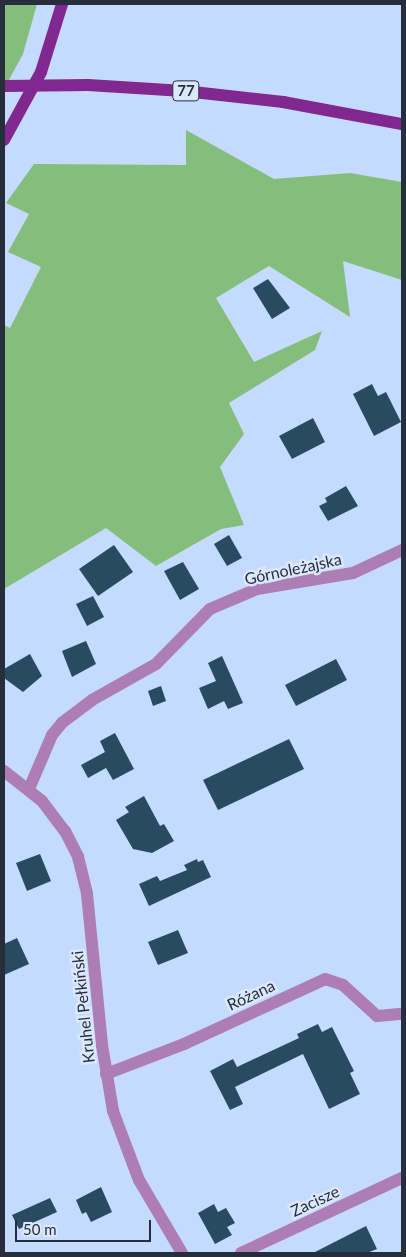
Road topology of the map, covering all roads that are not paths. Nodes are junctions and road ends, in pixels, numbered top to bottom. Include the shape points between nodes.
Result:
1 (62, 4) edge
2 (4, 86) edge
3 (402, 124) edge
4 (4, 140) edge
5 (402, 550) edge
6 (4, 771) edge
7 (29, 789) junction
8 (402, 1014) edge
9 (106, 1074) junction
10 (402, 1178) edge
11 (182, 1253) edge
12 (241, 1253) edge

1 - 4 main road via 41,72
2 - 3 main road, 77, bridge via 88,85 184,90 283,102
5 - 7 street, Górnoleżajska via 353,573 258,589 210,609 156,664 92,700 63,722 52,735
6 - 7 street, Kruhel Pełkiński
7 - 9 street, Kruhel Pełkiński via 65,831 82,872
8 - 9 street, Różana via 377,1016 343,985 325,979 184,1044
9 - 11 street, Kruhel Pełkiński via 113,1111 127,1154
10 - 12 street, Zacisze

